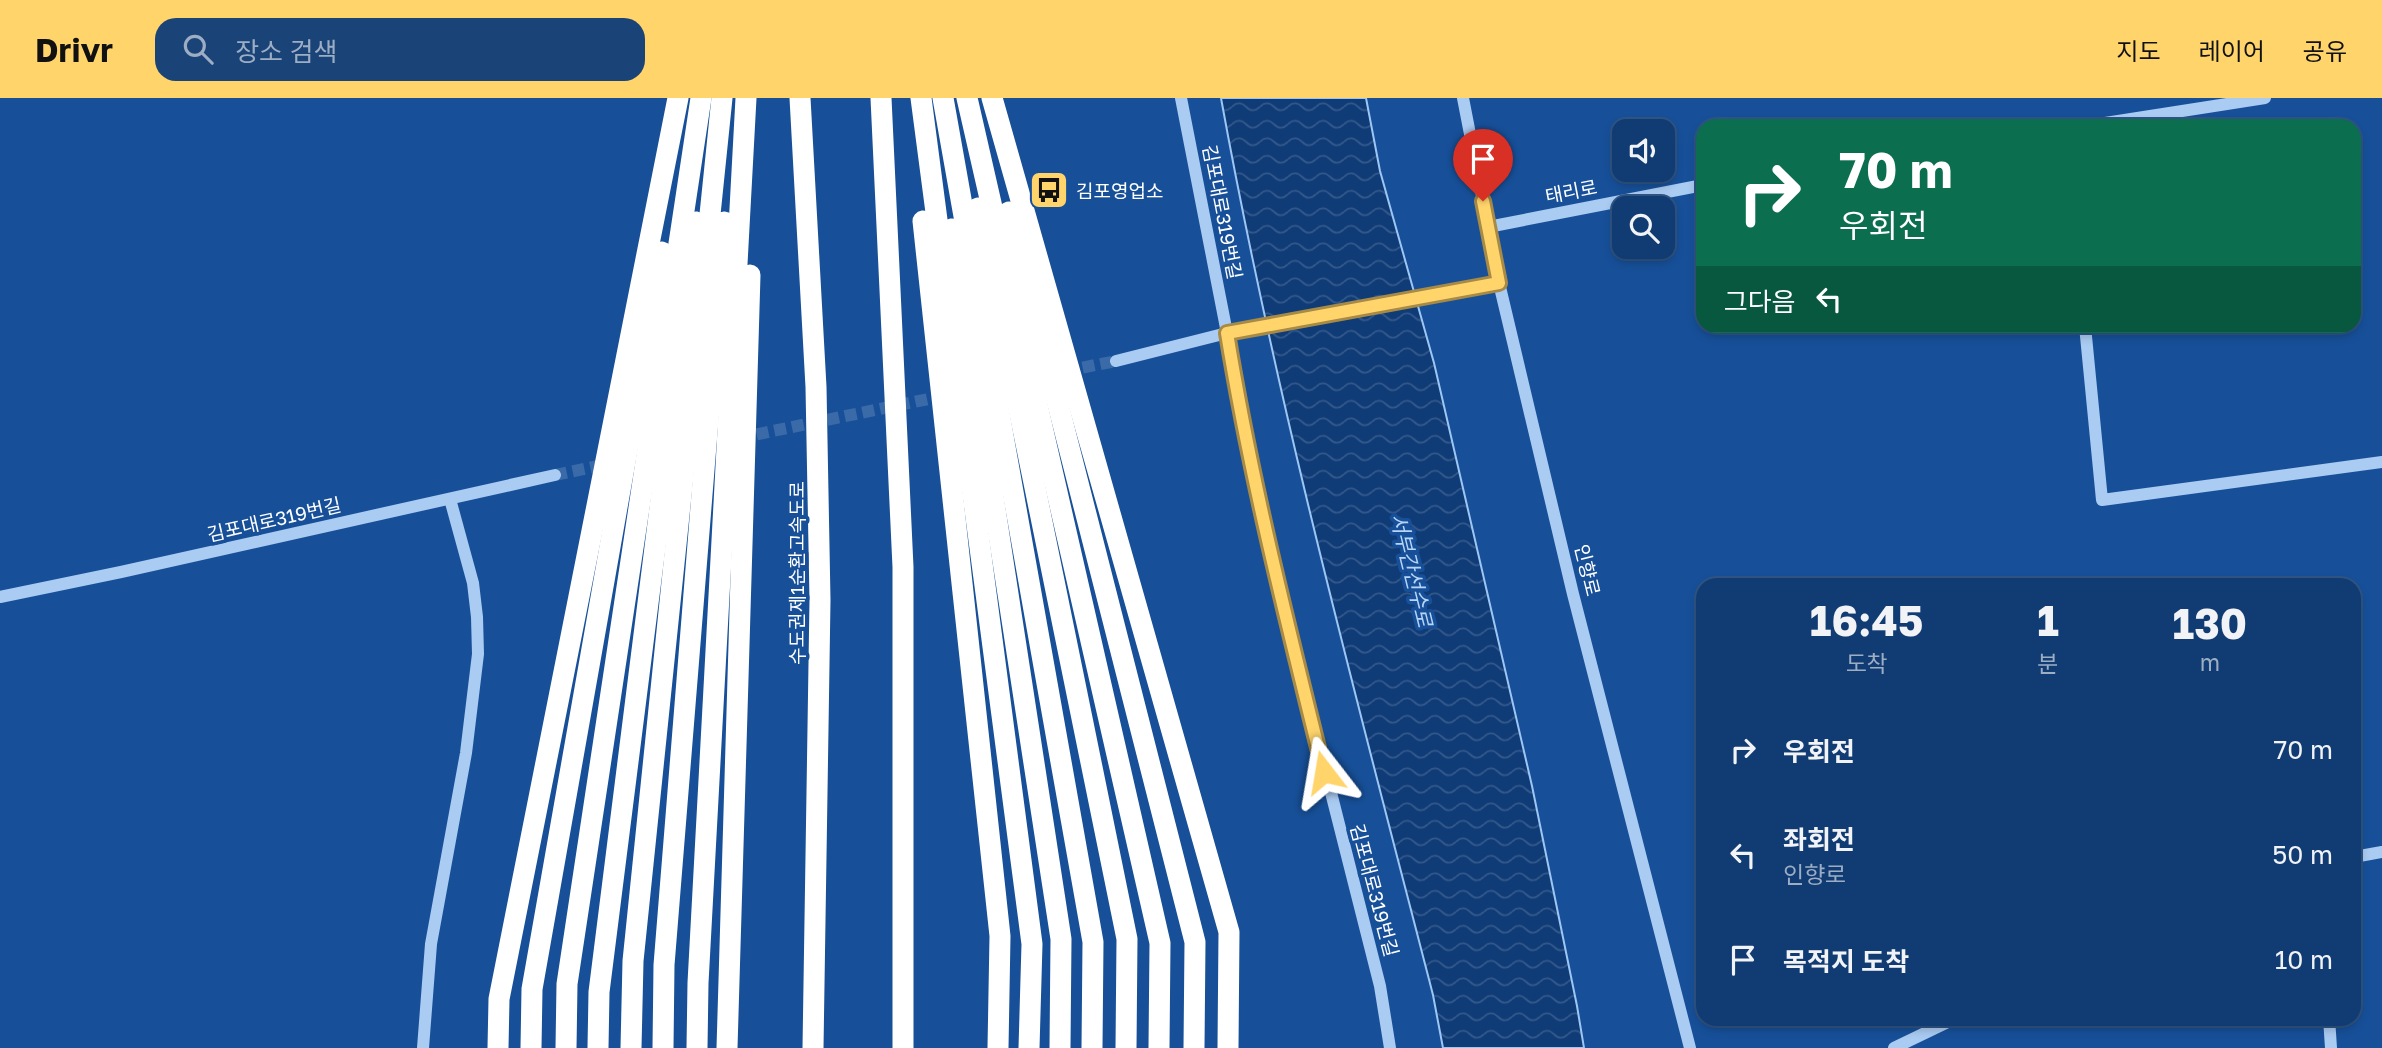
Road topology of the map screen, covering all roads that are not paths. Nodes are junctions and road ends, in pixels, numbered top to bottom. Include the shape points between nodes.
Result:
1 (678, 98) edge
2 (689, 98) edge
3 (701, 98) edge
4 (712, 98) edge
5 (722, 98) edge
6 (734, 98) edge
7 (746, 98) edge
8 (756, 98) edge
9 (800, 98) edge
10 (881, 98) edge
11 (909, 98) edge
12 (921, 98) edge
13 (932, 98) edge
14 (943, 98) edge
15 (956, 98) edge
16 (967, 98) edge
17 (980, 98) edge
18 (992, 98) edge
19 (1181, 98) edge
20 (1463, 98) edge
21 (2265, 98) edge
22 (2132, 119) edge
23 (1696, 186) edge
24 (1488, 226) junction
25 (1499, 283) junction
26 (1227, 333) junction
27 (2086, 333) edge
28 (1116, 361) tunnel mouth
29 (2382, 462) edge
30 (555, 475) tunnel mouth
31 (450, 499) junction
32 (0, 597) edge
33 (2382, 852) edge
34 (2361, 856) edge
35 (1939, 1026) edge
36 (2330, 1026) edge
37 (423, 1048) edge
38 (498, 1048) edge
39 (531, 1048) edge
40 (566, 1048) edge
41 (598, 1048) edge
42 (631, 1048) edge
43 (663, 1048) edge
44 (697, 1048) edge
45 (727, 1048) edge
46 (813, 1048) edge
47 (903, 1048) edge
48 (998, 1048) edge
49 (1029, 1048) edge
50 (1060, 1048) edge
51 (1092, 1048) edge
52 (1126, 1048) edge
53 (1159, 1048) edge
54 (1194, 1048) edge
55 (1228, 1048) edge
56 (1390, 1048) edge
57 (1690, 1048) edge
58 (1894, 1048) edge
59 (2331, 1048) edge

1 - 38 highway via 499,999
2 - 39 highway via 532,989
3 - 40 highway via 567,984
4 - 41 highway via 601,978
5 - 42 highway via 633,961
6 - 43 highway via 664,965
7 - 44 highway
8 - 45 highway
9 - 46 highway, 수도권제1순환고속도로 via 816,387 820,600
10 - 47 highway via 903,567
11 - 48 highway via 1000,936
12 - 49 highway via 1032,944
13 - 50 highway via 1062,939
14 - 51 highway via 1093,942
15 - 52 highway via 1127,939
16 - 53 highway via 1160,943
17 - 54 highway via 1195,942
18 - 55 highway via 1229,932
19 - 26 street, 김포대로319번길
20 - 24 street, 인향로
21 - 22 street
23 - 24 street, 태리로
24 - 25 street, 인향로
25 - 26 street
25 - 57 street, 인향로 via 1573,594
26 - 28 street
26 - 56 street, 김포대로319번길 via 1265,533 1380,986
27 - 29 street via 2102,500
30 - 31 street, 김포대로319번길
31 - 32 street, 김포대로319번길
31 - 37 street via 473,583 478,654 466,753 431,944
33 - 34 street
35 - 58 street
36 - 59 street

